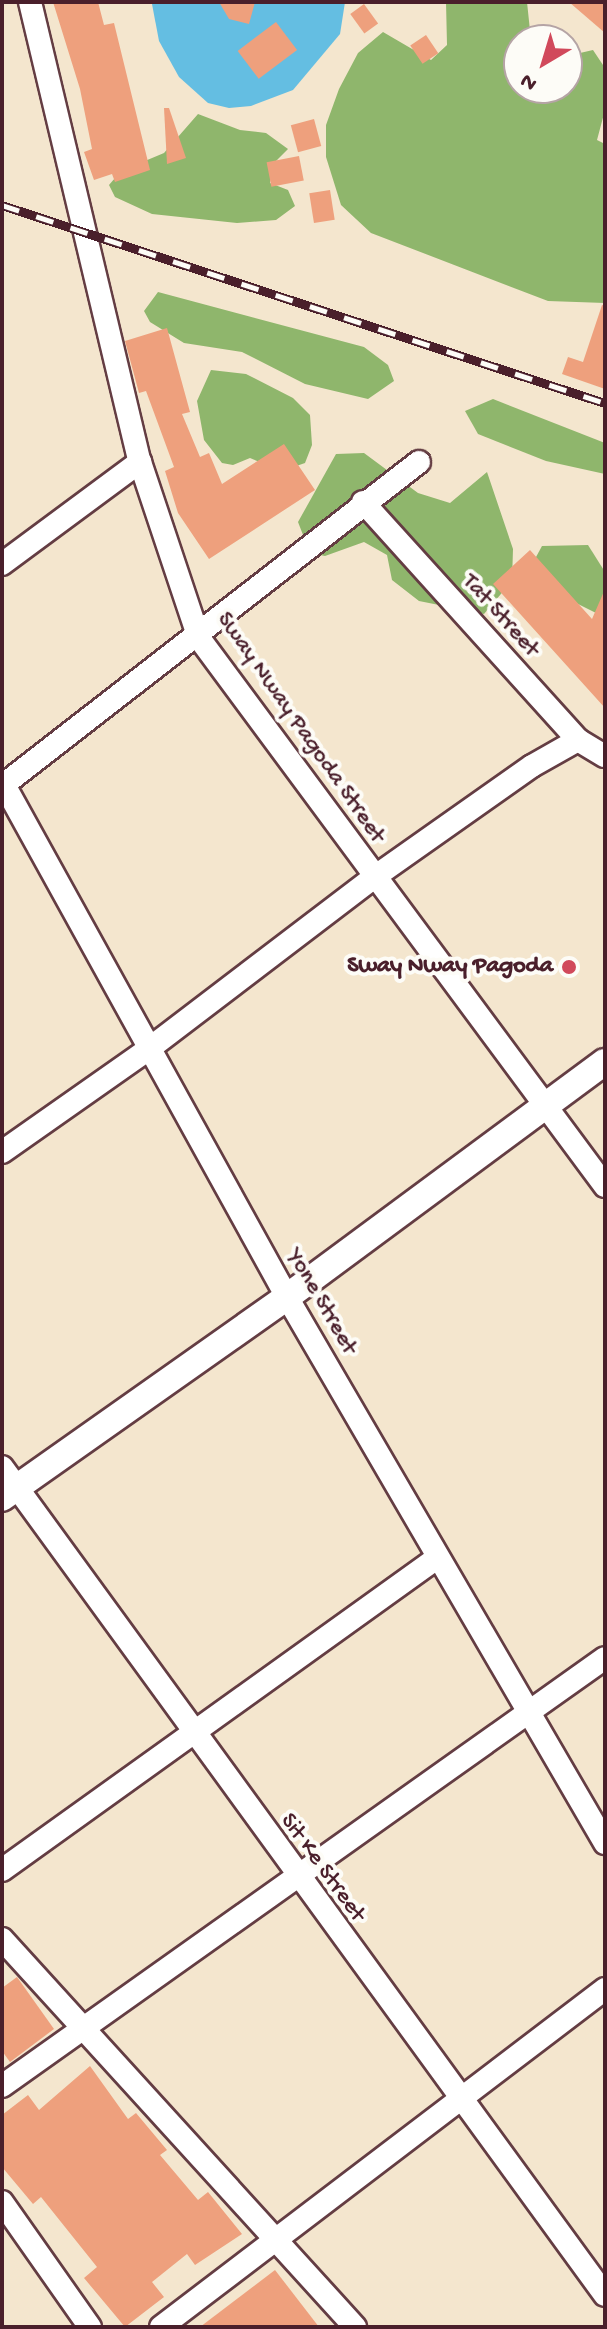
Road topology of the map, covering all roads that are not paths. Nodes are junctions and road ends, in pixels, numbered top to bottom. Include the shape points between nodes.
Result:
1 (30, 2) edge
2 (140, 462) junction
3 (419, 462) dead end
4 (363, 502) junction
5 (2, 564) edge
6 (199, 638) junction
7 (578, 740) junction
8 (605, 756) edge
9 (3, 784) edge
10 (373, 878) junction
11 (150, 1048) junction
12 (605, 1062) edge
13 (544, 1108) junction
14 (2, 1152) edge
15 (605, 1186) edge
16 (287, 1297) junction
17 (7, 1484) edge
18 (437, 1558) junction
19 (605, 1658) edge
20 (531, 1715) junction
21 (192, 1733) junction
22 (605, 1843) edge
23 (2, 1870) edge
24 (295, 1876) junction
25 (2, 1939) edge
26 (605, 1989) edge
27 (82, 2028) junction
28 (2, 2086) edge
29 (461, 2098) junction
30 (2, 2202) edge
31 (274, 2238) junction
32 (605, 2295) edge
33 (90, 2327) edge
34 (161, 2327) edge
35 (355, 2327) edge

1 - 2 street, Sway Nway Pagoda Street
2 - 5 street
2 - 6 street, Sway Nway Pagoda Street
3 - 4 street
4 - 6 street
4 - 7 street, Tat Street
6 - 9 street
6 - 10 street, Sway Nway Pagoda Street
7 - 8 street, Tat Street
7 - 10 street via 532,766
9 - 11 street, Yone Street
10 - 11 street
10 - 13 street, Sway Nway Pagoda Street
11 - 14 street
11 - 16 street, Yone Street
12 - 13 street
13 - 15 street, Sway Nway Pagoda Street
13 - 16 street
16 - 17 street
16 - 18 street, Yone Street
17 - 21 street, Sit Ke Street
18 - 20 street, Yone Street
18 - 21 street
19 - 20 street
20 - 22 street, Yone Street
20 - 24 street
21 - 23 street
21 - 24 street, Sit Ke Street
24 - 27 street
24 - 29 street, Sit Ke Street
25 - 27 street
26 - 29 street
27 - 28 street
27 - 31 street
29 - 31 street
29 - 32 street, Sit Ke Street
30 - 33 street
31 - 34 street
31 - 35 street

